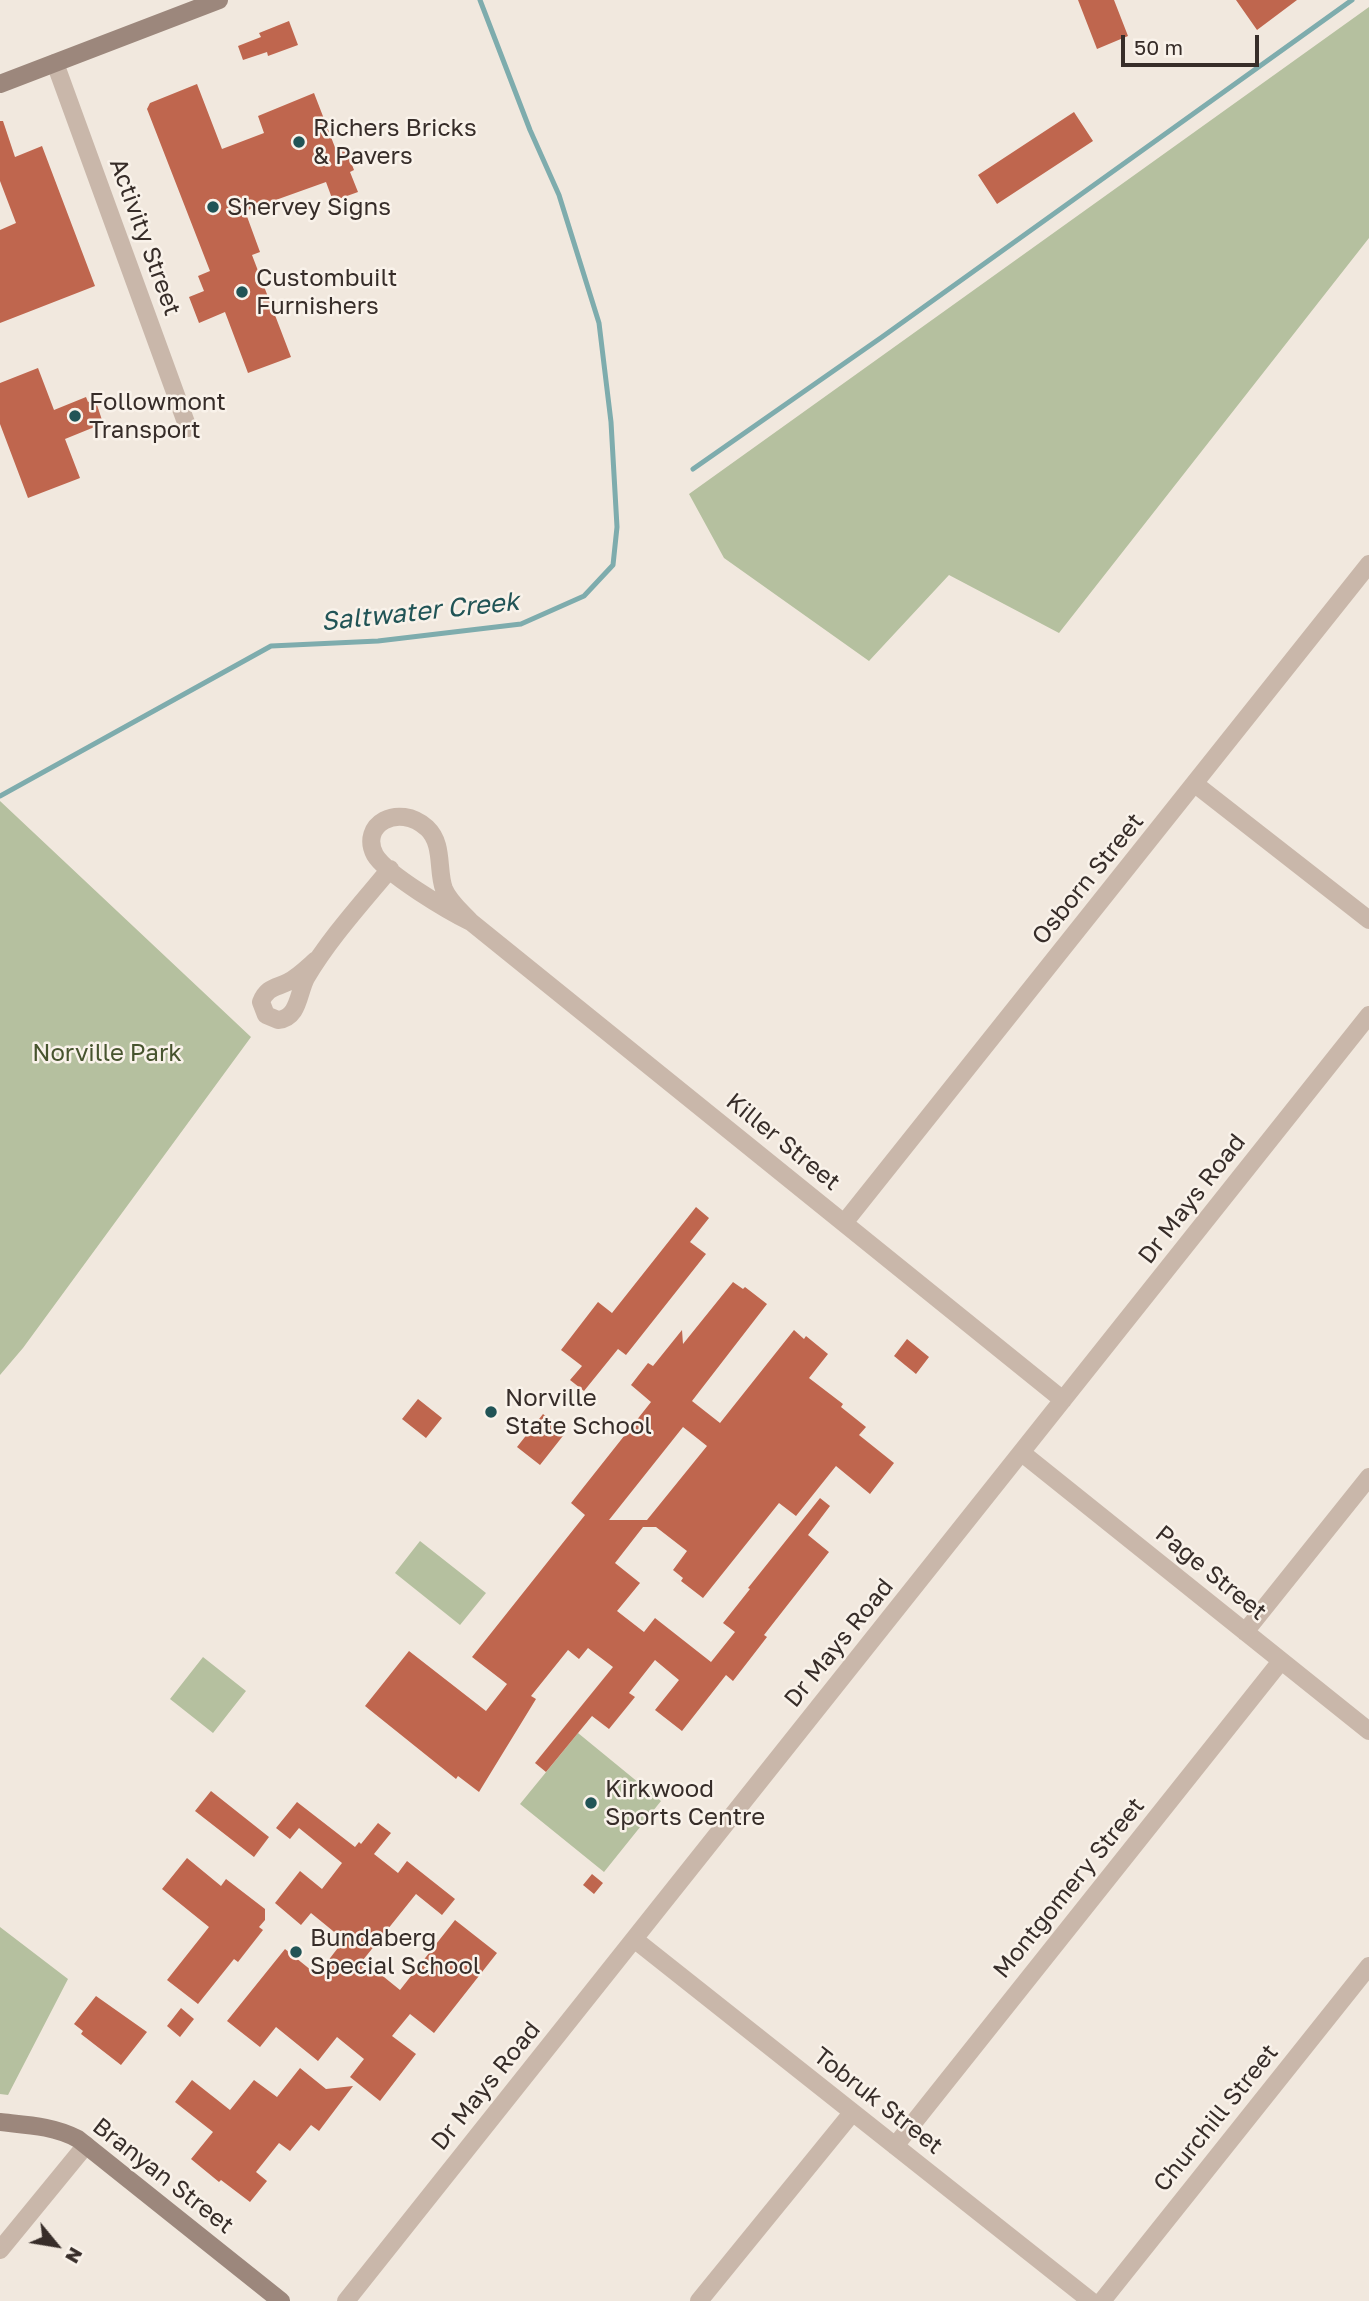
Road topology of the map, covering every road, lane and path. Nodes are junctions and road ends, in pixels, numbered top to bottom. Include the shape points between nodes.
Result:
1 (219, 0) edge
2 (55, 63) junction
3 (0, 84) edge
4 (188, 428) dead end
5 (1369, 564) edge
6 (1195, 785) junction
7 (390, 869) junction
8 (1369, 920) edge
9 (471, 922) junction
10 (317, 960) dead end
11 (1369, 1015) edge
12 (844, 1223) junction
13 (1063, 1401) junction
14 (1022, 1453) junction
15 (1369, 1477) edge
16 (1245, 1632) junction
17 (1281, 1661) junction
18 (1369, 1731) edge
19 (634, 1939) junction
20 (1369, 1966) edge
21 (852, 2113) junction
22 (0, 2122) edge
23 (86, 2145) junction
24 (895, 2146) junction
25 (0, 2250) edge
26 (1081, 2298) edge
27 (281, 2301) edge
28 (346, 2301) edge
29 (699, 2301) edge
30 (1102, 2301) edge

1 - 2 street
2 - 3 street
2 - 4 street, Activity Street
5 - 6 street, Osborn Street
6 - 8 street
6 - 12 street, Osborn Street
7 - 9 street via 440,906
7 - 9 street via 374,851 374,836 389,817 413,819 432,834 444,890
7 - 10 street
9 - 12 street, Killer Street
11 - 13 street, Dr Mays Road
12 - 13 street, Killer Street
13 - 14 street, Dr Mays Road
14 - 16 street, Page Street
14 - 19 street, Dr Mays Road
15 - 16 street
16 - 17 street, Page Street
17 - 18 street, Page Street
17 - 24 street, Montgomery Street
19 - 21 street, Tobruk Street
19 - 28 street, Dr Mays Road
20 - 30 street, Churchill Street
21 - 24 street, Tobruk Street
21 - 29 street
22 - 23 street, Branyan Street via 65,2132
23 - 25 street
23 - 27 street, Branyan Street
24 - 26 street, Tobruk Street

